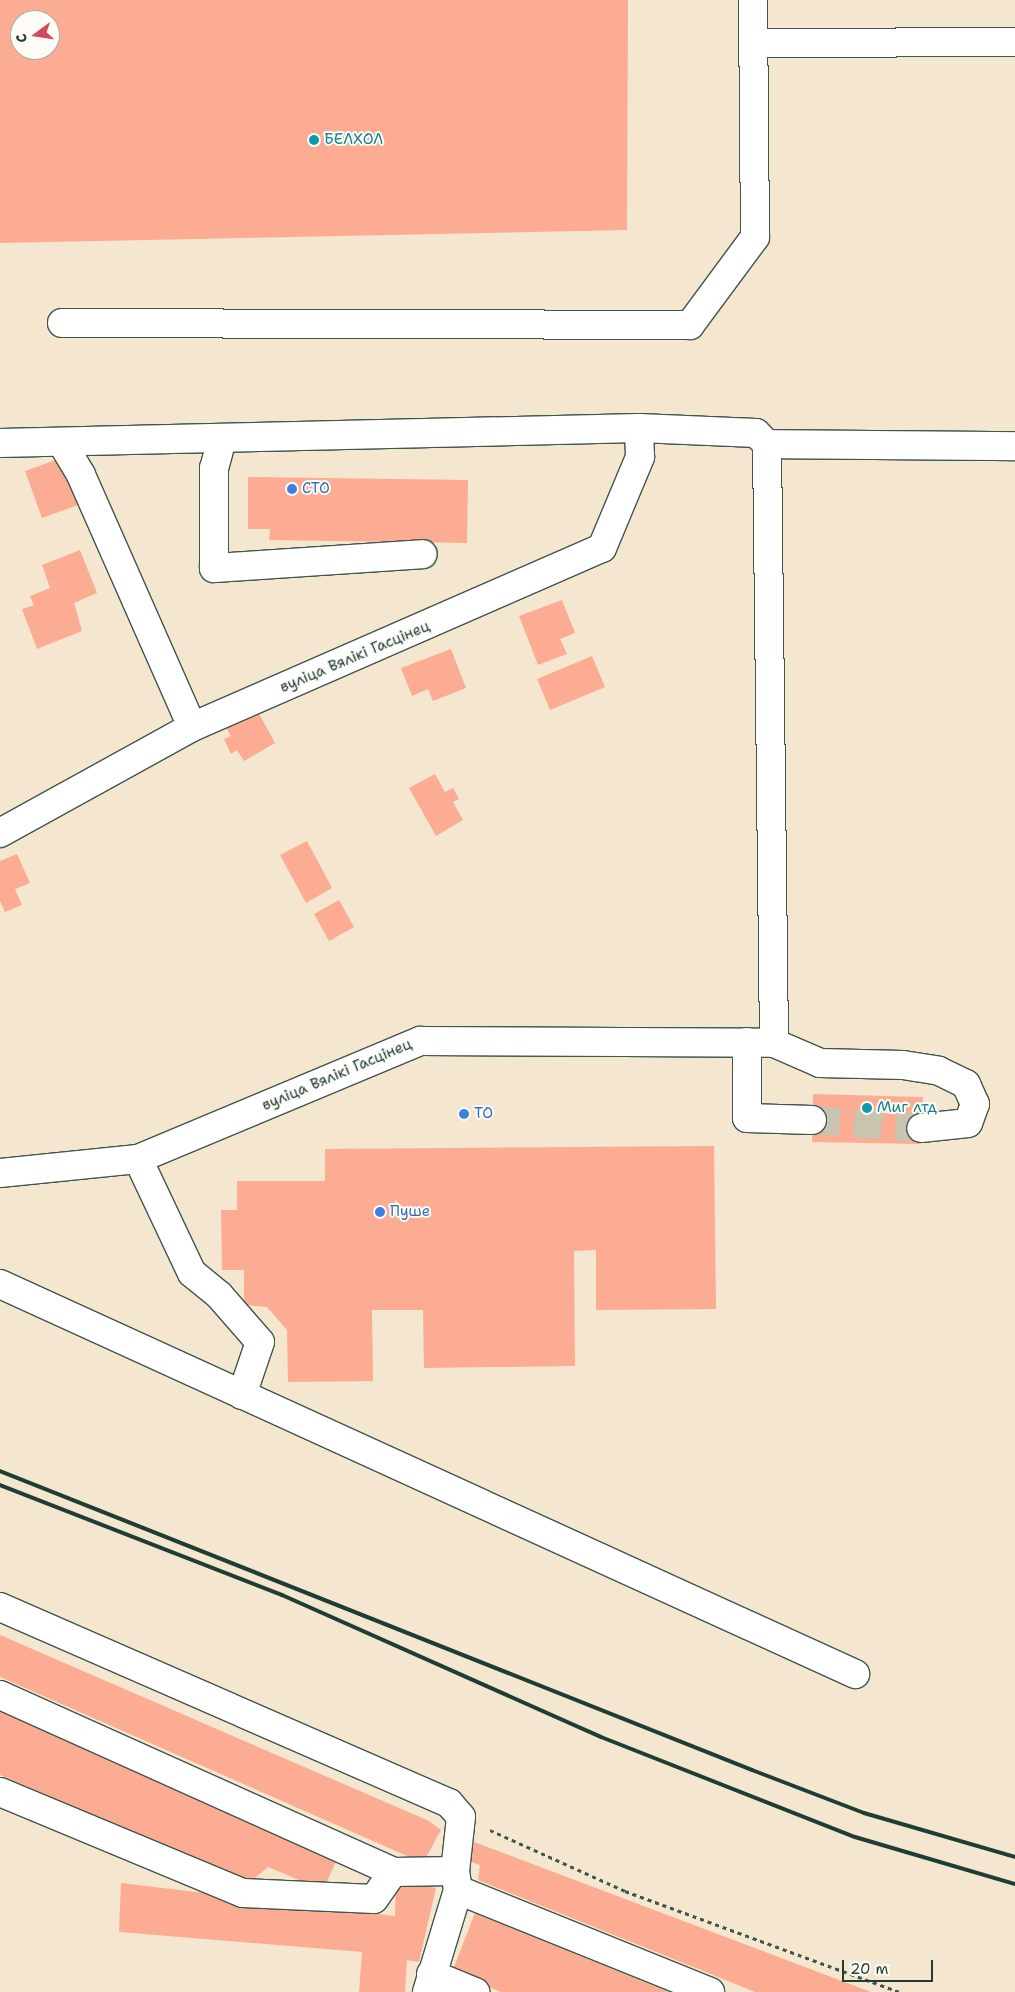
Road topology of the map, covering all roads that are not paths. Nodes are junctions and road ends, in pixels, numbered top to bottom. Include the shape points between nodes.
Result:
1 (753, 0) edge
2 (1015, 42) edge
3 (753, 43) junction
4 (62, 323) dead end
5 (638, 428) junction
6 (222, 439) junction
7 (0, 443) edge
8 (62, 443) junction
9 (766, 444) junction
10 (1015, 446) edge
11 (423, 554) dead end
12 (192, 728) junction
13 (0, 833) edge
14 (747, 1042) junction
15 (774, 1042) junction
16 (812, 1120) tunnel mouth
17 (933, 1128) tunnel mouth
18 (138, 1159) junction
19 (0, 1173) edge
20 (0, 1284) edge
21 (242, 1395) junction
22 (0, 1607) edge
23 (856, 1674) dead end
24 (0, 1695) edge
25 (0, 1792) edge
26 (393, 1872) junction
27 (456, 1881) junction
28 (429, 1983) edge
29 (475, 1992) edge
30 (710, 1992) edge

1 - 3 street
2 - 3 street
3 - 4 street via 755,237 690,325
5 - 6 street
5 - 9 street via 756,433
5 - 12 street, вуліца Вялікі Гасцінец via 640,458 602,548
6 - 8 street
6 - 11 street via 214,468 214,568
7 - 8 street
8 - 12 street via 81,475
9 - 10 street
9 - 15 street
12 - 13 street, вуліца Вялікі Гасцінец
14 - 15 street, вуліца Вялікі Гасцінец
14 - 16 street via 747,1118
14 - 18 street, вуліца Вялікі Гасцінец via 420,1041
15 - 17 street via 820,1063 904,1064 939,1071 966,1084 975,1104 968,1123
18 - 19 street, вуліца Вялікі Гасцінец
18 - 21 street via 192,1273 219,1295 260,1342
20 - 21 street
21 - 23 street
22 - 27 street via 450,1803 461,1817
24 - 26 street
25 - 26 street via 243,1893 374,1899
26 - 27 street
27 - 28 street
27 - 30 street
28 - 29 street

